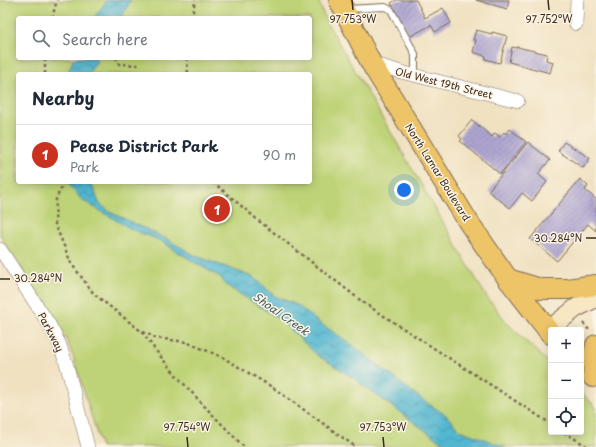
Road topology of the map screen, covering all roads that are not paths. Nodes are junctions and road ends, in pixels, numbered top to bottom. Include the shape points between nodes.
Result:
1 (577, 0) edge
2 (341, 4) edge
3 (576, 24) dead end
4 (371, 63) junction
5 (415, 76) junction
6 (518, 101) dead end
7 (0, 249) edge
8 (508, 279) junction
9 (596, 285) edge
10 (596, 298) edge
11 (555, 327) edge
12 (548, 332) edge
13 (594, 340) edge
14 (590, 374) edge
15 (88, 447) edge

1 - 3 street
2 - 4 main road, North Lamar Boulevard
2 - 5 lane via 385,7 391,10 415,54
4 - 5 street, Old West 19th Street
4 - 8 main road, North Lamar Boulevard via 469,223
5 - 6 street, Old West 19th Street
7 - 15 street, Parkway via 59,343
8 - 9 main road via 541,290
8 - 12 main road, North Lamar Boulevard
10 - 11 main road via 576,308
13 - 14 main road

